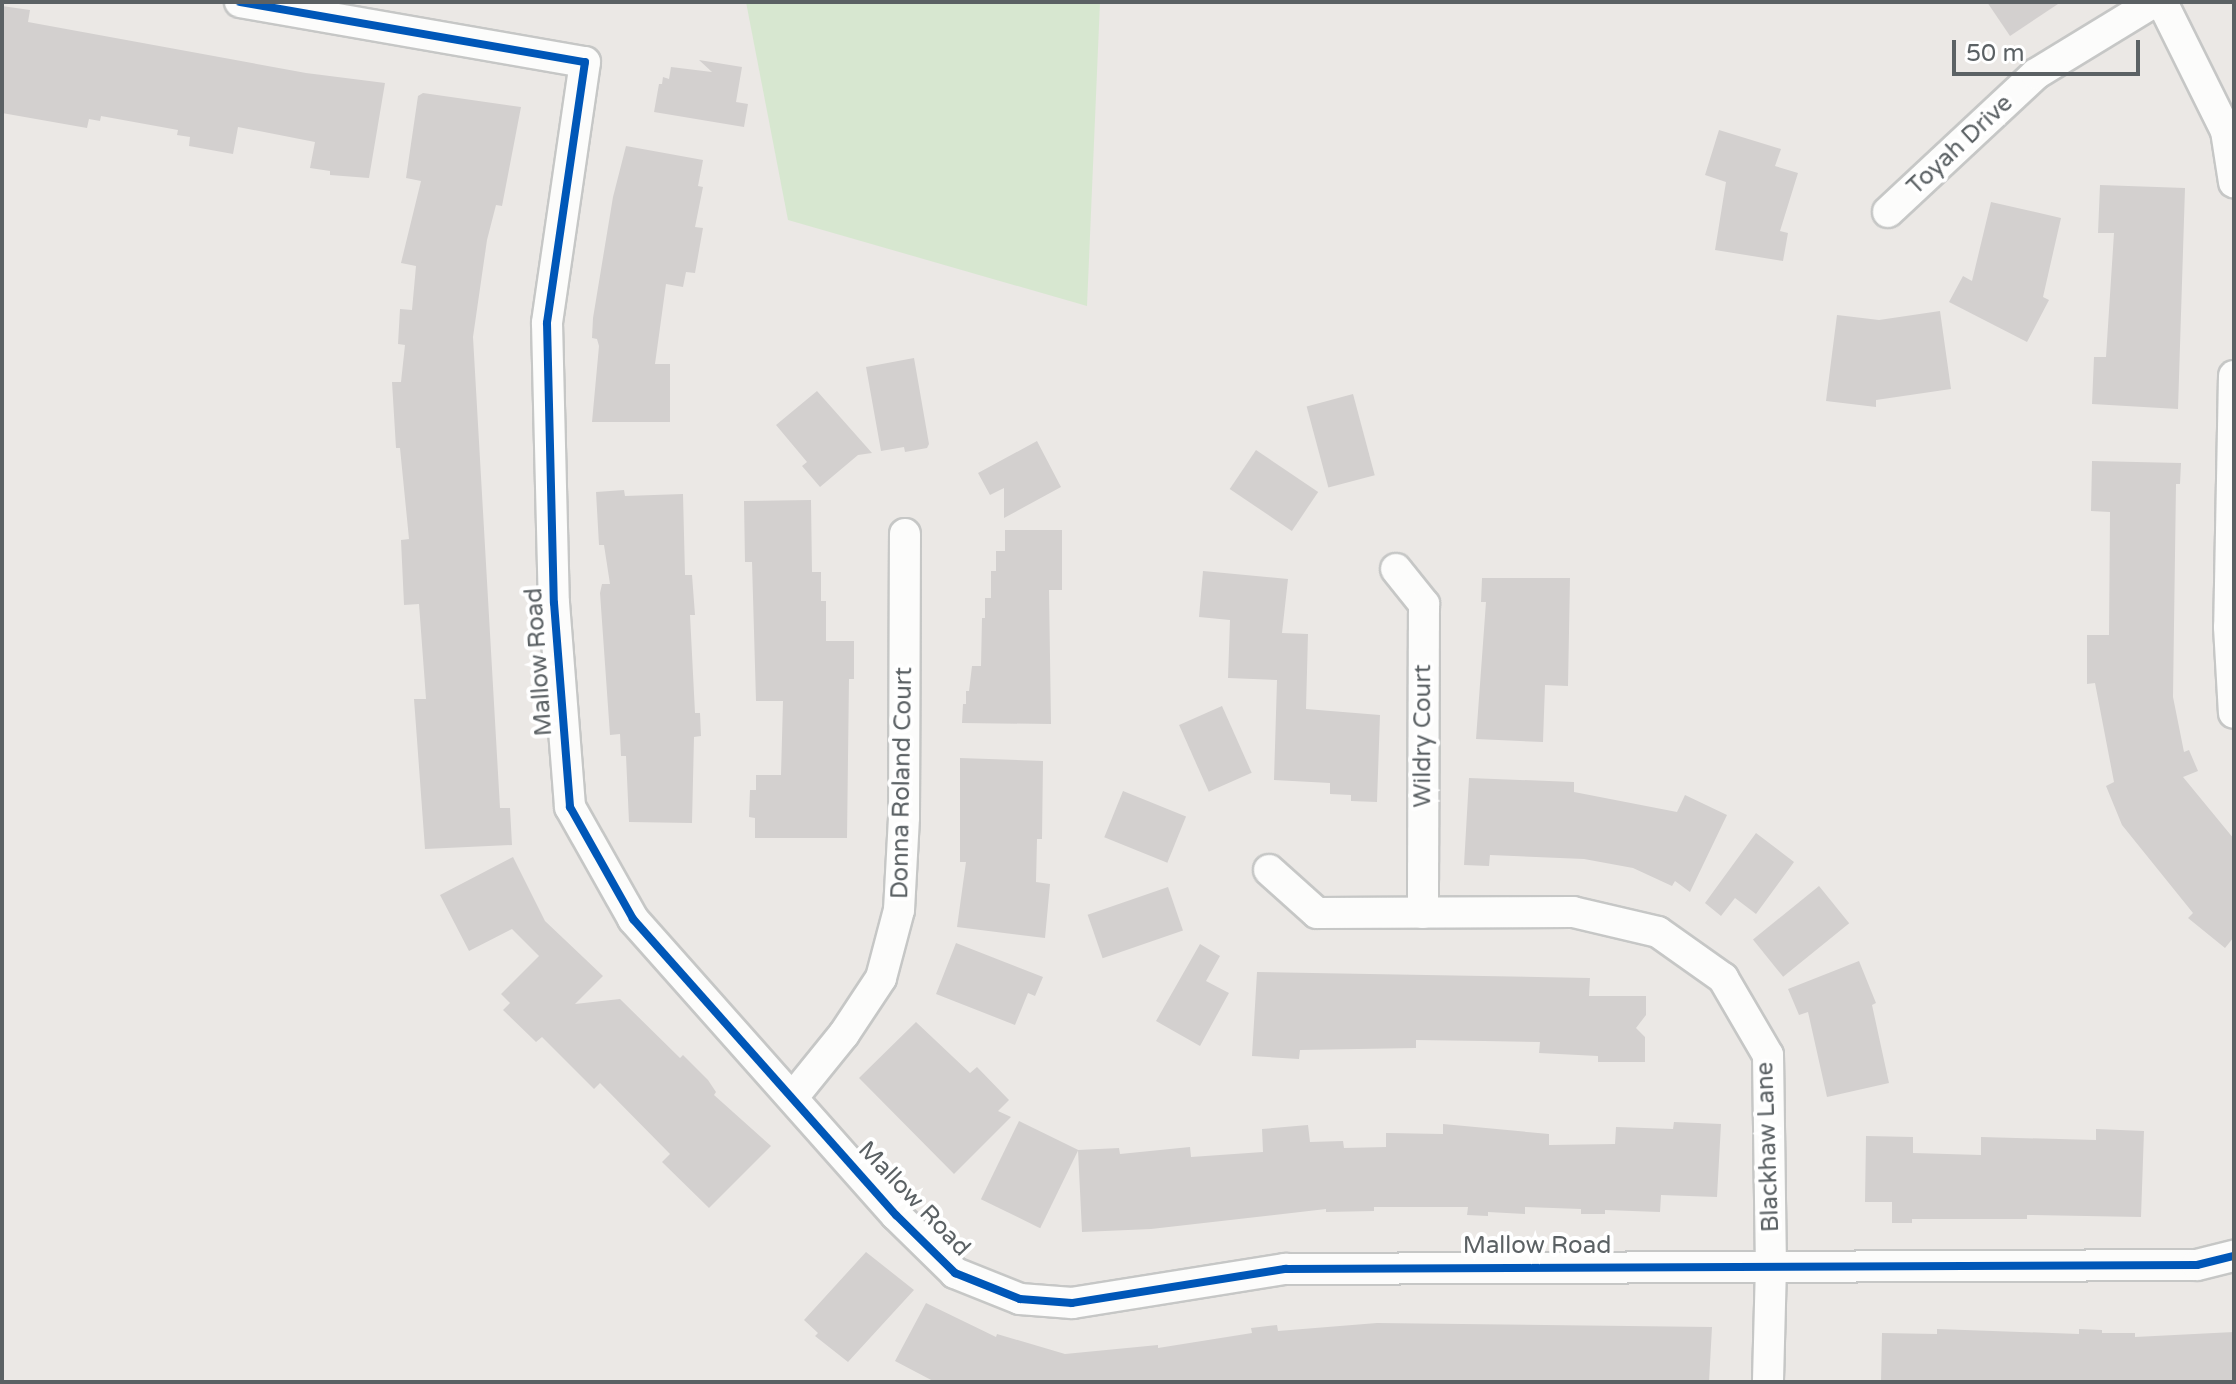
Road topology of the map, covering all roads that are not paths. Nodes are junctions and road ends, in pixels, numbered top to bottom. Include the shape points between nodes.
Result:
1 (240, 2) edge
2 (2154, 2) edge
3 (2162, 2) edge
4 (2234, 182) edge
5 (1888, 212) dead end
6 (2234, 376) edge
7 (905, 534) dead end
8 (1396, 569) dead end
9 (2234, 713) edge
10 (1269, 870) dead end
11 (1423, 913) junction
12 (793, 1097) junction
13 (2234, 1256) edge
14 (1771, 1266) junction
15 (1768, 1382) edge

1 - 12 street, Mallow Road via 585,62 547,323 554,603 570,807 633,919
2 - 5 street, Toyah Drive via 2036,74
3 - 4 street via 2226,131
6 - 9 street via 2229,627
7 - 12 street, Donna Roland Court via 899,910 881,978
8 - 11 street, Wildry Court via 1424,604
10 - 11 street, Blackhaw Lane via 1317,913
11 - 14 street, Blackhaw Lane via 1573,912 1658,932 1723,978 1768,1055
12 - 14 street, Mallow Road via 896,1215 955,1273 1020,1299 1072,1303 1285,1269
13 - 14 street, Mallow Road via 2197,1265
14 - 15 street, Blackhaw Lane

